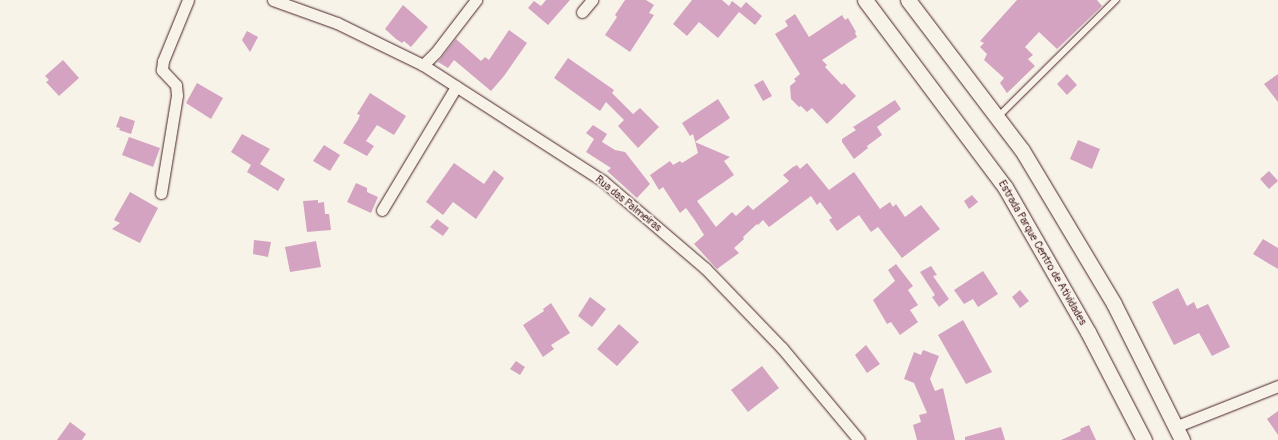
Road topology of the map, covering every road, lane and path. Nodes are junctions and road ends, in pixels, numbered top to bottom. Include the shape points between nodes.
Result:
1 (188, 0) edge
2 (273, 0) edge
3 (476, 0) edge
4 (592, 0) edge
5 (865, 0) edge
6 (908, 0) edge
7 (1116, 0) edge
8 (582, 12) dead end
9 (423, 65) junction
10 (456, 87) junction
11 (997, 117) junction
12 (161, 193) dead end
13 (382, 210) dead end
14 (1278, 386) edge
15 (1180, 433) edge
16 (859, 440) edge
17 (1144, 440) edge

1 - 12 street via 163,61 162,70 176,85 177,95
2 - 9 street, Rua das Palmeiras via 337,23
3 - 9 street
4 - 8 street
5 - 17 main road, Estrada Parque Centro de Atividades via 1005,187 1088,332
6 - 11 main road
7 - 11 lane
9 - 10 street, Rua das Palmeiras
10 - 13 street
10 - 16 street, Rua das Palmeiras via 603,181 705,268 782,348
11 - 15 main road via 1022,150 1114,304
14 - 15 street

